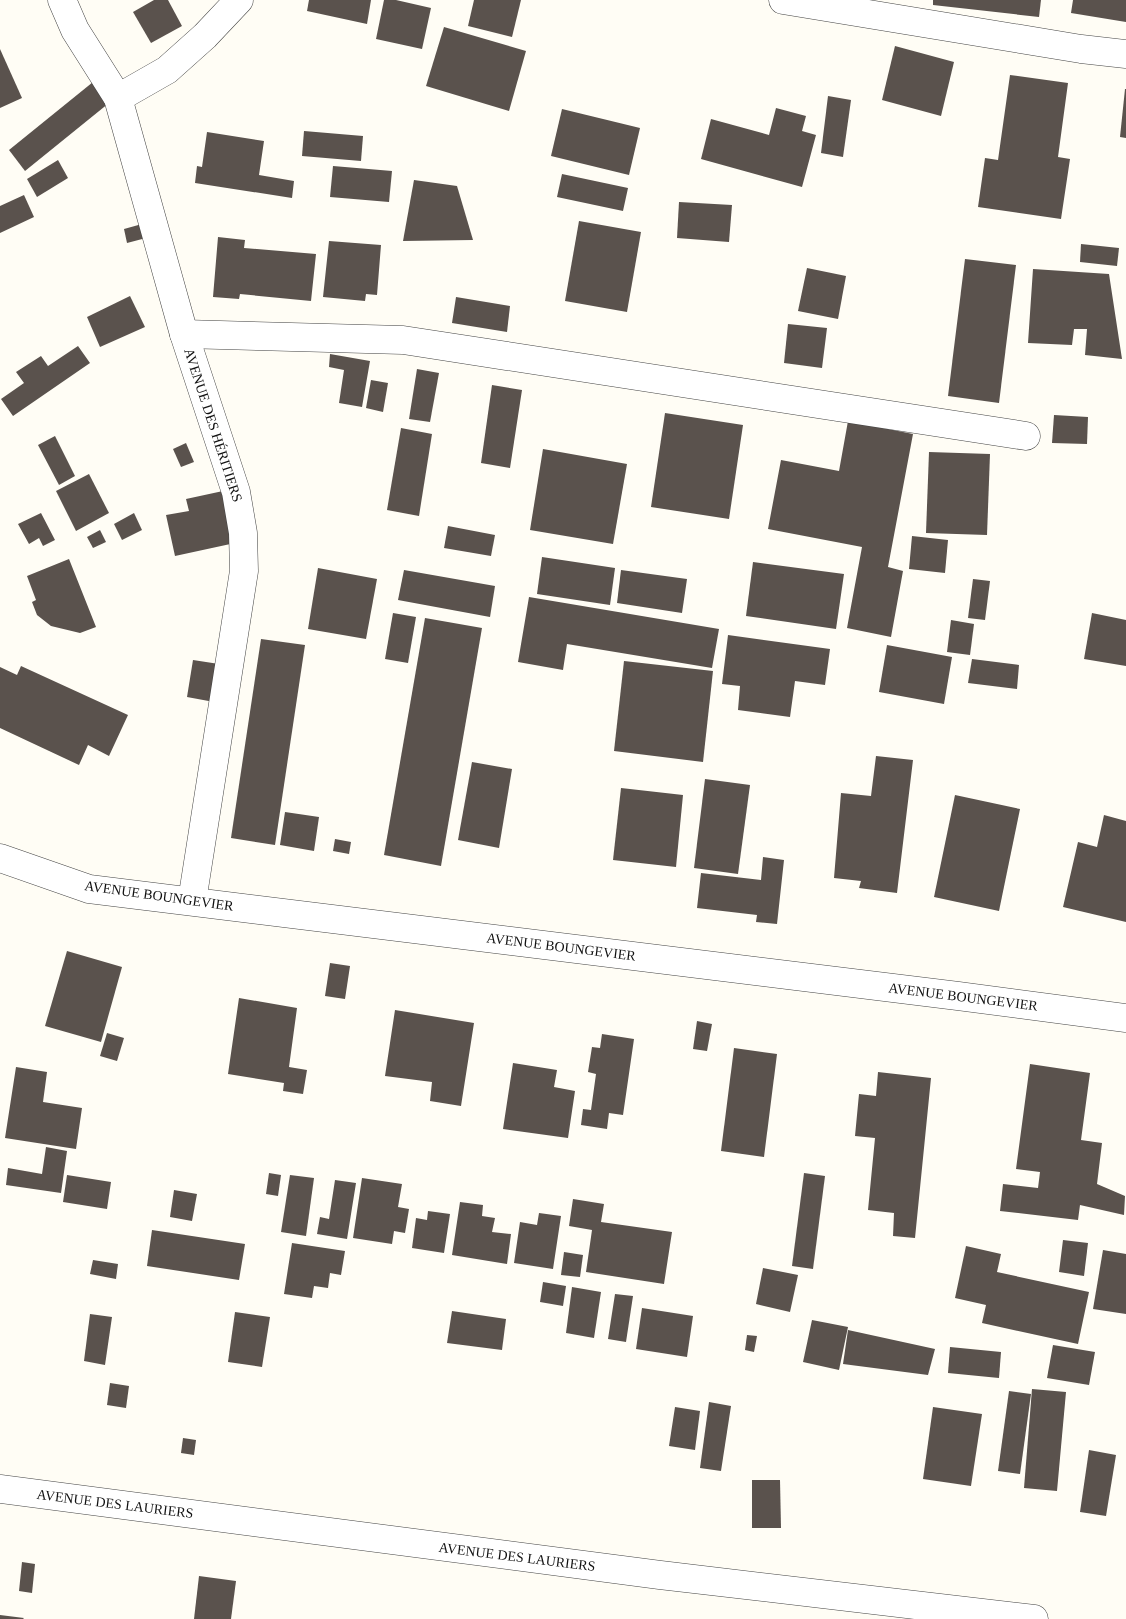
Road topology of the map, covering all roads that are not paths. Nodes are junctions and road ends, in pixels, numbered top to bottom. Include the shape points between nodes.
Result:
1 (62, 0) edge
2 (239, 0) edge
3 (783, 0) edge
4 (1126, 54) edge
5 (118, 98) junction
6 (184, 334) junction
7 (1026, 436) dead end
8 (0, 858) edge
9 (192, 901) junction
10 (1126, 1018) edge
11 (0, 1489) edge
12 (1034, 1619) edge

1 - 5 street, AVENUE DES HÉRITIERS via 75,30
2 - 5 street via 167,70
3 - 4 street
5 - 6 street, AVENUE DES HÉRITIERS
6 - 7 street via 403,340
6 - 9 street, AVENUE DES HÉRITIERS via 236,492 243,533 244,571
8 - 9 street, AVENUE BOUNGEVIER via 89,889
9 - 10 street, AVENUE BOUNGEVIER
11 - 12 street, AVENUE DES LAURIERS via 660,1575

